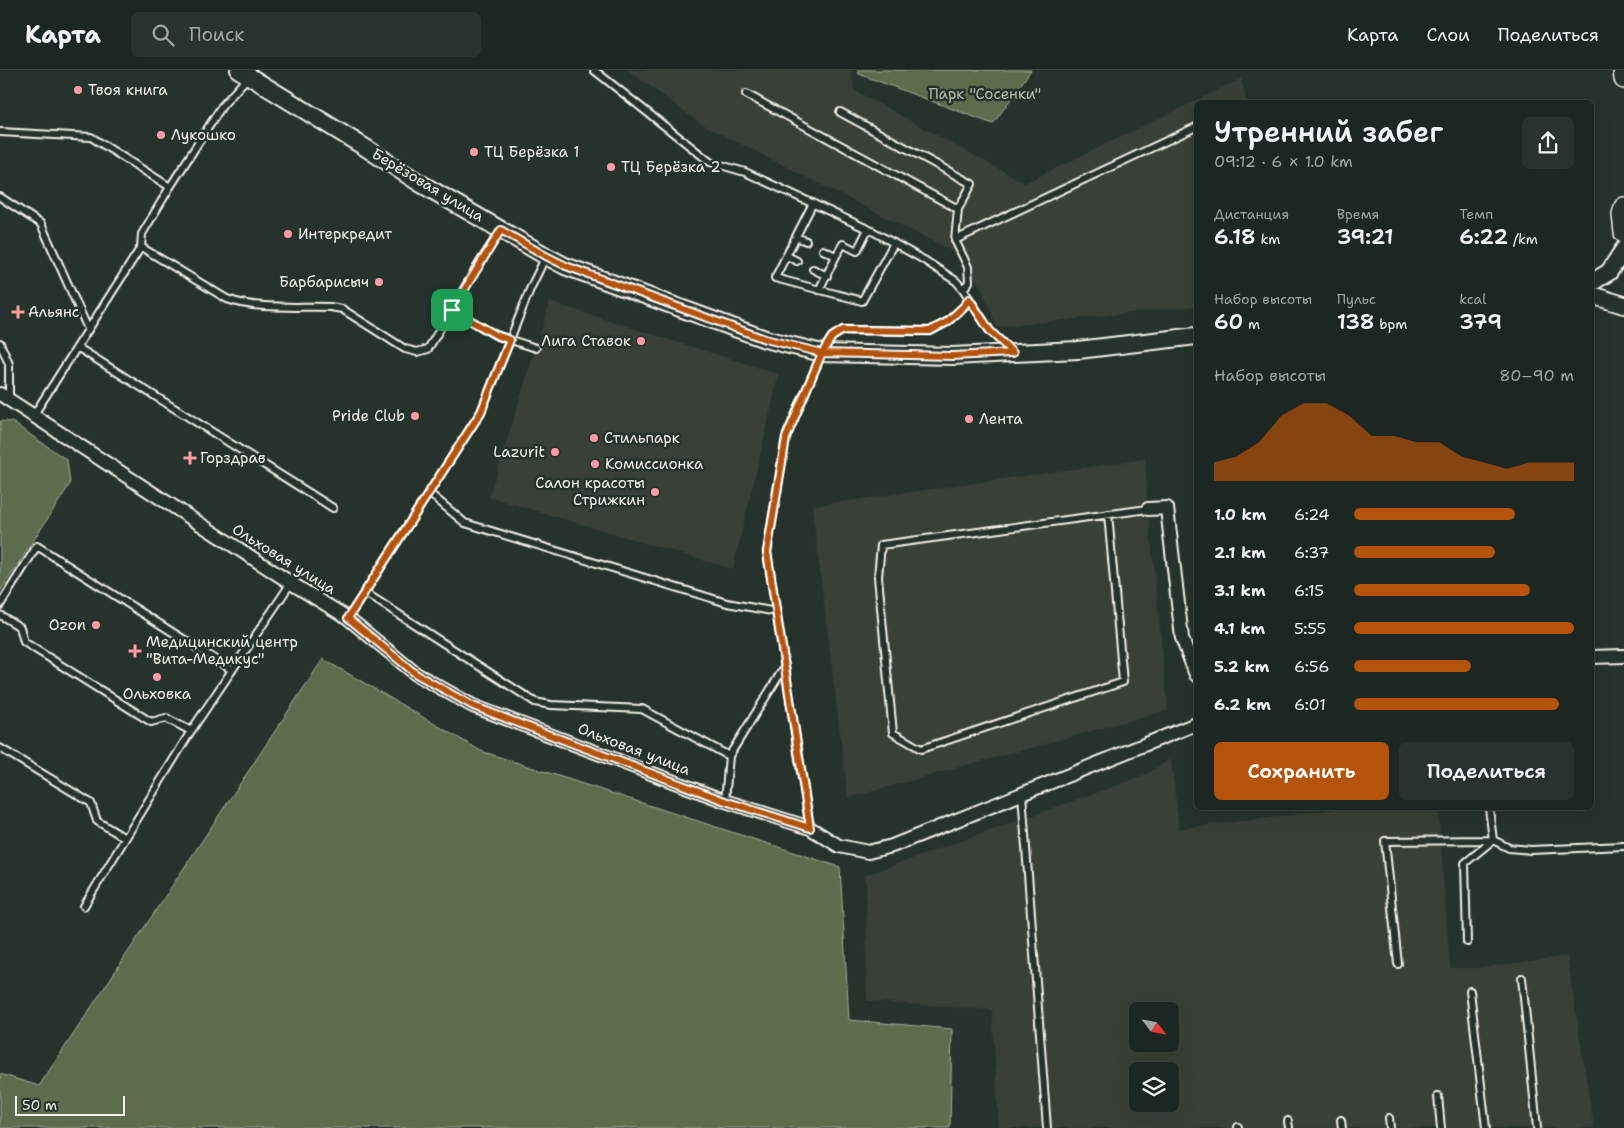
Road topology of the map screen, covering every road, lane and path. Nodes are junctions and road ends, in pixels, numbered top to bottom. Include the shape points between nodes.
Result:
1 (594, 70) edge
2 (1623, 70) edge
3 (244, 73) edge
4 (1624, 79) edge
5 (746, 94) dead end
6 (840, 112) dead end
7 (1194, 128) edge
8 (0, 132) edge
9 (170, 187) junction
10 (0, 197) edge
11 (814, 203) junction
12 (1624, 207) edge
13 (958, 209) junction
14 (868, 229) junction
15 (501, 230) junction
16 (1624, 233) edge
17 (796, 236) junction
18 (955, 240) junction
19 (806, 241) dead end
20 (894, 243) junction
21 (141, 247) junction
22 (1624, 249) edge
23 (823, 250) dead end
24 (546, 256) junction
25 (787, 256) junction
26 (836, 256) junction
27 (797, 261) dead end
28 (813, 269) dead end
29 (827, 276) junction
30 (1594, 281) edge
31 (963, 289) junction
32 (820, 290) junction
33 (1594, 296) edge
34 (969, 299) junction
35 (1624, 306) edge
36 (452, 310) junction
37 (88, 329) junction
38 (1194, 336) edge
39 (510, 340) junction
40 (0, 343) edge
41 (77, 347) junction
42 (536, 348) dead end
43 (822, 353) junction
44 (1013, 353) junction
45 (5, 397) edge
46 (33, 416) junction
47 (428, 492) junction
48 (333, 508) dead end
49 (1148, 509) joint
50 (1108, 514) junction
51 (291, 583) junction
52 (364, 592) junction
53 (0, 605) edge
54 (776, 612) junction
55 (0, 615) edge
56 (348, 618) junction
57 (1624, 656) edge
58 (1594, 657) edge
59 (785, 666) junction
60 (232, 670) junction
61 (1194, 670) edge
62 (1194, 725) edge
63 (191, 730) junction
64 (0, 748) edge
65 (729, 756) junction
66 (1022, 794) junction
67 (725, 801) junction
68 (1489, 810) edge
69 (810, 828) junction
70 (125, 838) junction
71 (1493, 840) junction
72 (1624, 846) edge
73 (84, 906) dead end
74 (1468, 942) dead end
75 (1398, 964) dead end
76 (1522, 978) dead end
77 (1470, 991) dead end
78 (1438, 1096) dead end
79 (1389, 1118) dead end
80 (1288, 1120) dead end
81 (1342, 1120) dead end
82 (1047, 1128) edge
83 (1289, 1128) edge
84 (1342, 1128) edge
85 (1390, 1128) edge
86 (1441, 1128) edge
87 (1486, 1128) edge
88 (1537, 1128) edge

1 - 11 lane via 710,162 745,172
2 - 4 main road
3 - 9 lane
3 - 15 street, Берёзовая улица
5 - 13 lane
6 - 13 lane via 972,184
7 - 18 lane
8 - 9 lane via 91,137
9 - 21 lane via 142,234
10 - 37 lane via 41,224
11 - 14 lane
11 - 17 lane
12 - 16 main road
13 - 18 lane
14 - 20 lane
14 - 26 lane via 857,251 842,244
15 - 24 street, Берёзовая улица
15 - 36 lane
17 - 19 lane
17 - 25 lane
18 - 31 lane via 968,266 969,282
20 - 31 lane via 956,281
20 - 32 lane via 862,302
21 - 36 lane via 240,304 342,309 405,350 417,352 428,349
21 - 37 lane
22 - 30 street via 1608,272
23 - 26 lane
24 - 39 lane
24 - 43 street, Берёзовая улица via 765,339
25 - 27 lane
25 - 32 lane via 775,278
26 - 29 lane
28 - 29 lane
29 - 32 lane
31 - 34 lane
33 - 35 street
34 - 43 lane via 947,322 930,331 843,330 832,337
34 - 44 lane via 990,331
36 - 39 lane
37 - 41 lane
38 - 44 street, Берёзовая улица via 1078,350
39 - 42 lane
39 - 47 lane via 481,412
40 - 45 lane via 9,364
41 - 46 lane
41 - 48 lane
43 - 44 street, Берёзовая улица via 952,356
43 - 54 lane via 786,438 767,552
45 - 46 street, Ольховая улица
46 - 51 street, Ольховая улица
47 - 52 lane
47 - 54 lane via 465,522 727,603
49 - 50 lane
49 - 61 street via 1167,508 1182,638
50 - 50 lane via 881,545 878,578 893,733 921,749 1123,682
51 - 56 street, Ольховая улица
51 - 60 lane
52 - 56 lane
52 - 65 lane via 536,702 642,709
53 - 60 lane via 36,546
54 - 59 lane
55 - 63 lane via 20,627 24,642 151,722 166,718
56 - 67 street, Ольховая улица via 416,674 473,706
57 - 58 street
59 - 65 lane
59 - 69 lane
60 - 63 lane
62 - 66 street, Ольховая улица
63 - 70 lane
64 - 70 lane via 91,803 97,821
65 - 67 lane
66 - 69 street, Ольховая улица via 892,846 868,852 839,846
66 - 82 lane
67 - 69 street, Ольховая улица
68 - 71 lane
70 - 73 lane
71 - 72 lane via 1509,848 1531,850
71 - 74 lane via 1465,863
71 - 75 lane via 1385,841
76 - 88 lane
77 - 87 lane
78 - 86 lane
79 - 85 lane
80 - 83 lane
81 - 84 lane

